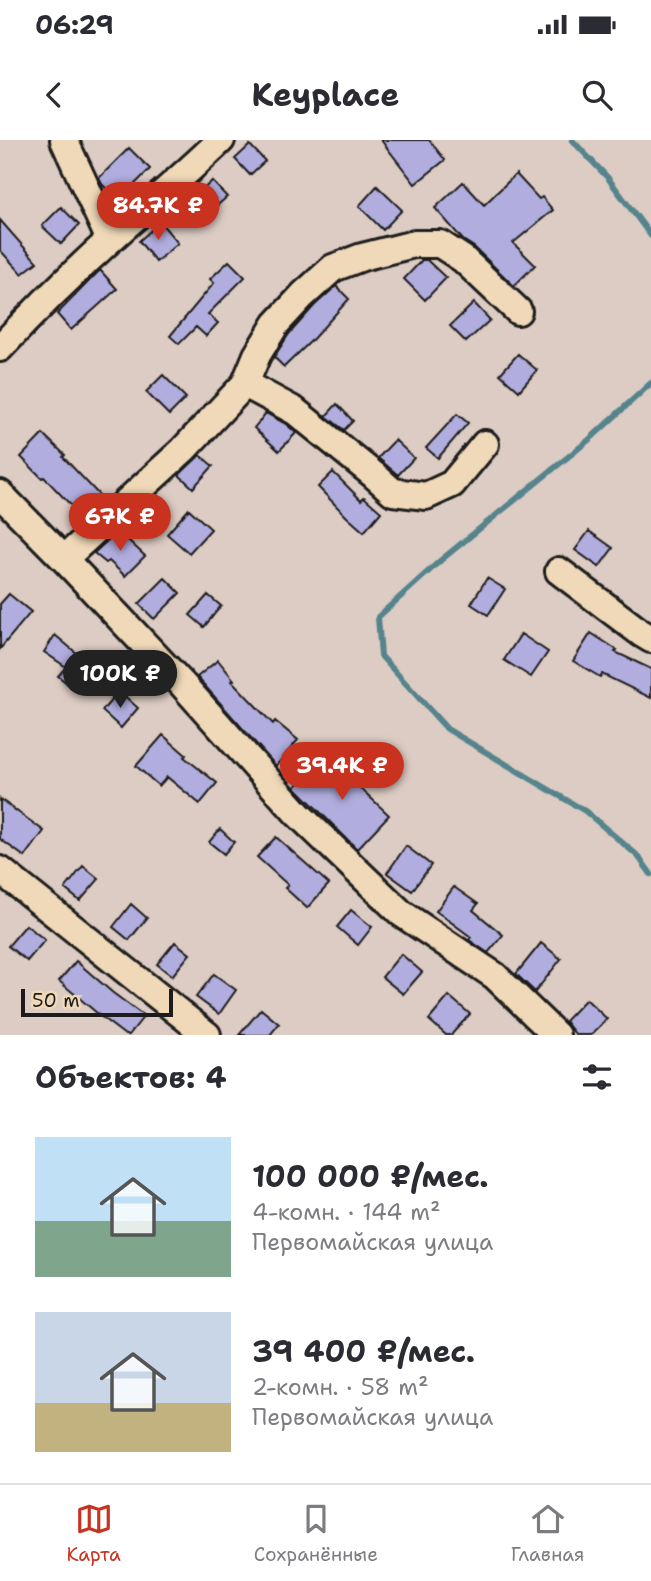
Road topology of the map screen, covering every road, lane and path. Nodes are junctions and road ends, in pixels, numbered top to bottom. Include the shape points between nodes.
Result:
1 (64, 140) edge
2 (221, 140) edge
3 (110, 240) junction
4 (518, 311) dead end
5 (0, 348) edge
6 (245, 384) junction
7 (485, 444) dead end
8 (0, 494) edge
9 (64, 559) junction
10 (559, 571) dead end
11 (651, 639) edge
12 (0, 870) edge
13 (207, 1035) edge
14 (556, 1035) edge

1 - 3 street
2 - 3 street
3 - 5 street
4 - 6 street via 463,259 440,244 414,244 362,257 333,268 303,295 265,340
6 - 7 street via 295,411 393,492 426,496 452,484
6 - 9 street via 183,450
8 - 9 street
9 - 14 street via 298,814 401,913 495,976
10 - 11 street
12 - 13 street

